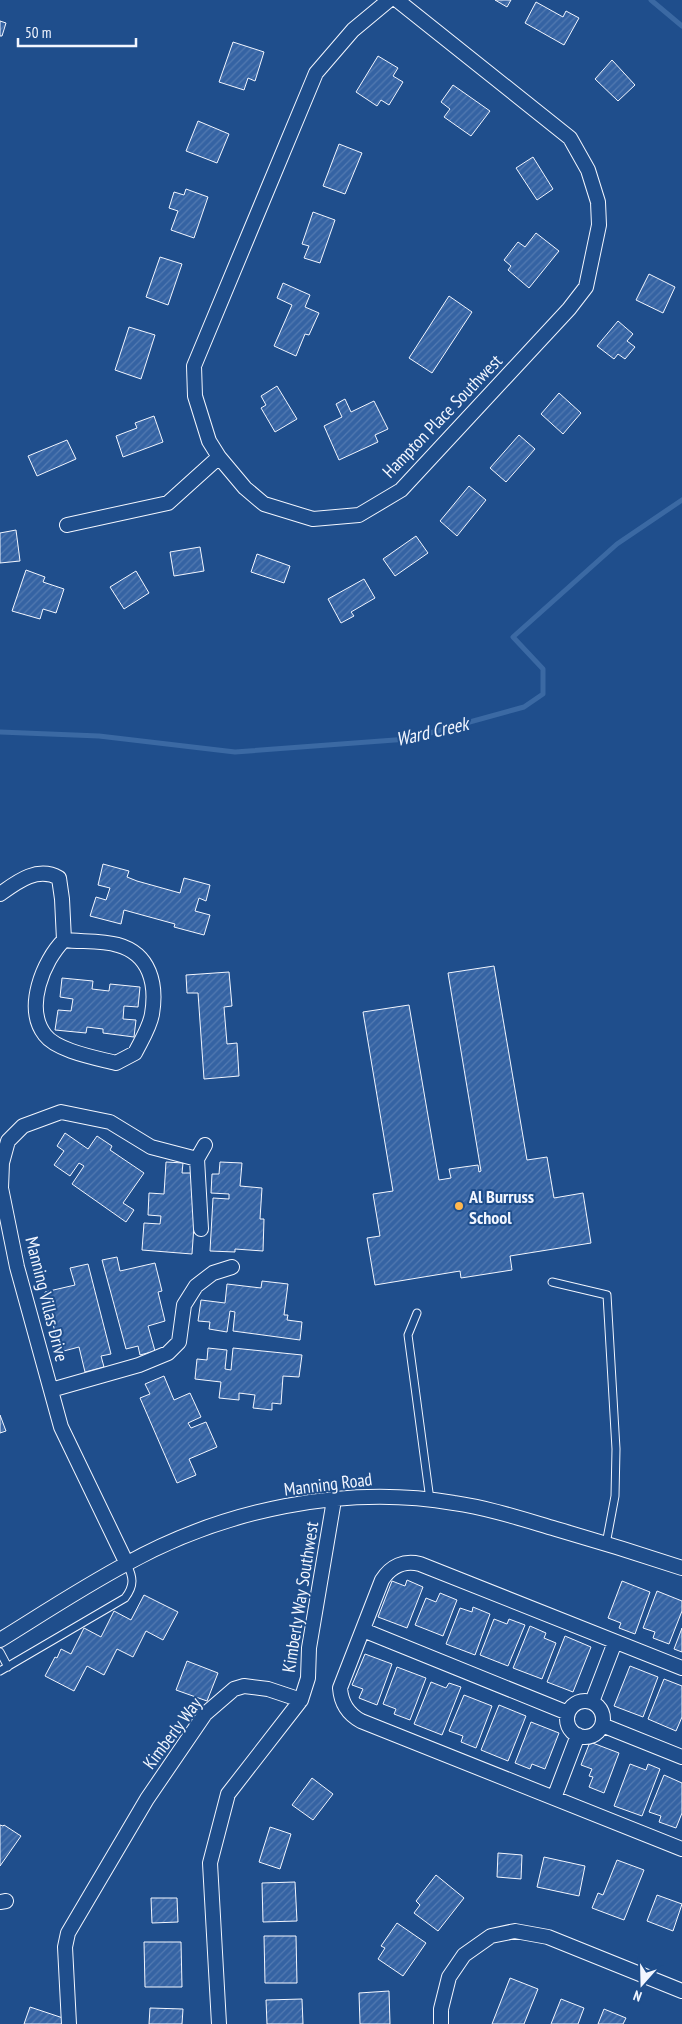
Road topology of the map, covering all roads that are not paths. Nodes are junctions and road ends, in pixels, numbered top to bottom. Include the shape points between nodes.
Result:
1 (389, 0) edge
2 (397, 0) edge
3 (219, 457) junction
4 (67, 525) dead end
5 (0, 894) edge
6 (64, 940) junction
7 (205, 1145) dead end
8 (197, 1159) junction
9 (201, 1229) dead end
10 (232, 1267) dead end
11 (552, 1282) dead end
12 (417, 1313) dead end
13 (51, 1390) junction
14 (334, 1500) junction
15 (430, 1500) junction
16 (606, 1544) junction
17 (127, 1564) junction
18 (682, 1568) edge
19 (363, 1630) junction
20 (0, 1640) edge
21 (615, 1642) junction
22 (0, 1652) edge
23 (8, 1666) junction
24 (682, 1668) edge
25 (0, 1671) edge
26 (302, 1700) junction
27 (592, 1702) junction
28 (568, 1713) junction
29 (602, 1725) junction
30 (578, 1735) junction
31 (682, 1757) edge
32 (554, 1798) junction
33 (682, 1849) edge
34 (682, 1991) edge
35 (69, 2024) edge
36 (219, 2024) edge
37 (441, 2024) edge

1 - 3 street, Hampton Place Southwest via 353,30 316,73 194,366 195,396 209,441
2 - 3 street, Hampton Place Southwest via 570,138 588,170 598,202 599,225 586,287 569,310 401,490 359,515 313,519 264,504 245,488
3 - 4 street via 168,503
5 - 6 street via 38,873 50,873 59,878
6 - 6 street via 46,963 36,998 44,1035 72,1051 116,1063 135,1053 152,1015 151,973 130,949 117,944
7 - 8 street
8 - 9 street
8 - 13 street, Manning Villas Drive via 151,1147 110,1122 61,1112 23,1126 8,1141 2,1163 1,1188 17,1267
10 - 13 street via 213,1273 196,1286 184,1305 179,1342 168,1353
11 - 16 lane via 607,1295 616,1449 614,1496
12 - 15 lane via 408,1335
13 - 17 street, Manning Villas Drive via 61,1427
14 - 15 street, Manning Road via 377,1496
14 - 17 street, Manning Road via 224,1522
14 - 26 street, Kimberly Way Southwest
15 - 16 street, Manning Road via 480,1508
16 - 18 street, Manning Road
17 - 20 street, Manning Road
17 - 23 lane via 133,1582 125,1598
19 - 21 street via 385,1576 397,1565 411,1562
19 - 28 street
19 - 32 street via 340,1688 344,1704 352,1715
21 - 24 street
21 - 27 street
22 - 23 lane
23 - 25 lane
26 - 35 street, Kimberly Way via 254,1686 234,1689 205,1714 187,1738 68,1933 65,1947
26 - 36 street via 228,1794 210,1863
27 - 28 street via 580,1701
27 - 29 street via 600,1708
28 - 30 street via 570,1729
29 - 30 street via 589,1736
29 - 31 street
30 - 32 street
32 - 33 street
34 - 37 street via 548,1937 515,1930 491,1936 464,1954 449,1977 441,2008

